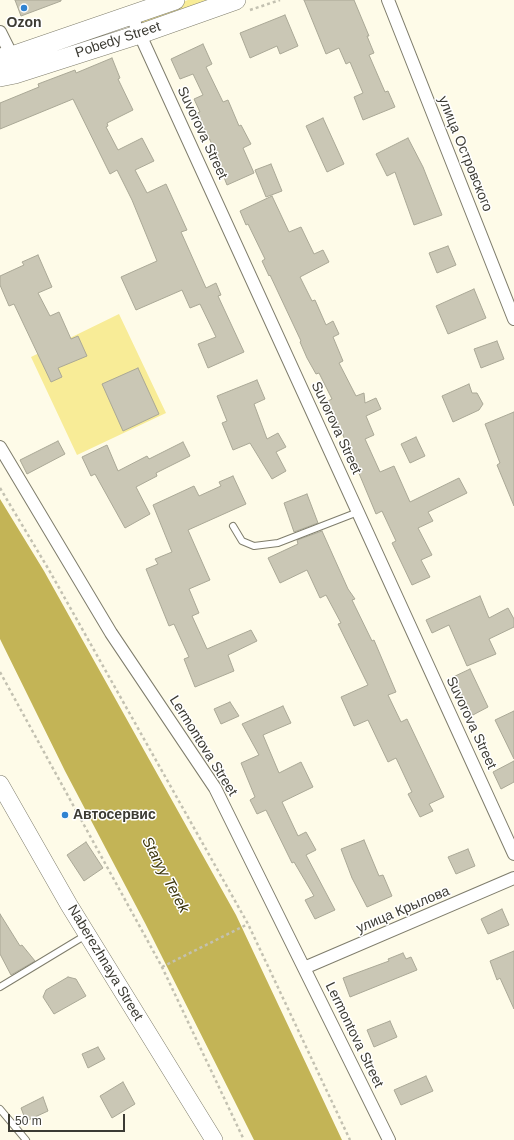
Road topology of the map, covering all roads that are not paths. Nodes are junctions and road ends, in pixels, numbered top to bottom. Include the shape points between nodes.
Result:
1 (175, 0) edge
2 (236, 0) edge
3 (388, 0) edge
4 (131, 15) junction
5 (0, 32) edge
6 (140, 34) junction
7 (6, 57) edge
8 (0, 77) edge
9 (514, 319) edge
10 (0, 447) edge
11 (358, 512) junction
12 (233, 526) dead end
13 (0, 784) edge
14 (514, 854) edge
15 (514, 878) edge
16 (88, 934) junction
17 (304, 968) junction
18 (0, 987) edge
19 (0, 1109) edge
20 (26, 1140) edge
21 (214, 1140) edge
22 (389, 1140) edge

1 - 4 main road, Pobedy Street
2 - 6 main road, Pobedy Street
3 - 9 street, улица Островского
4 - 6 street, Suvorova Street
4 - 7 main road, Pobedy Street
5 - 7 street
6 - 8 main road, Pobedy Street
6 - 11 street, Suvorova Street
10 - 17 street, Lermontova Street via 111,633 215,788
11 - 12 lane via 278,543 254,546 242,541
11 - 14 street, Suvorova Street
13 - 16 main road, Naberezhnaya Street
15 - 17 street, улица Крылова
16 - 18 lane
16 - 21 main road, Naberezhnaya Street
17 - 22 street, Lermontova Street
19 - 20 lane

